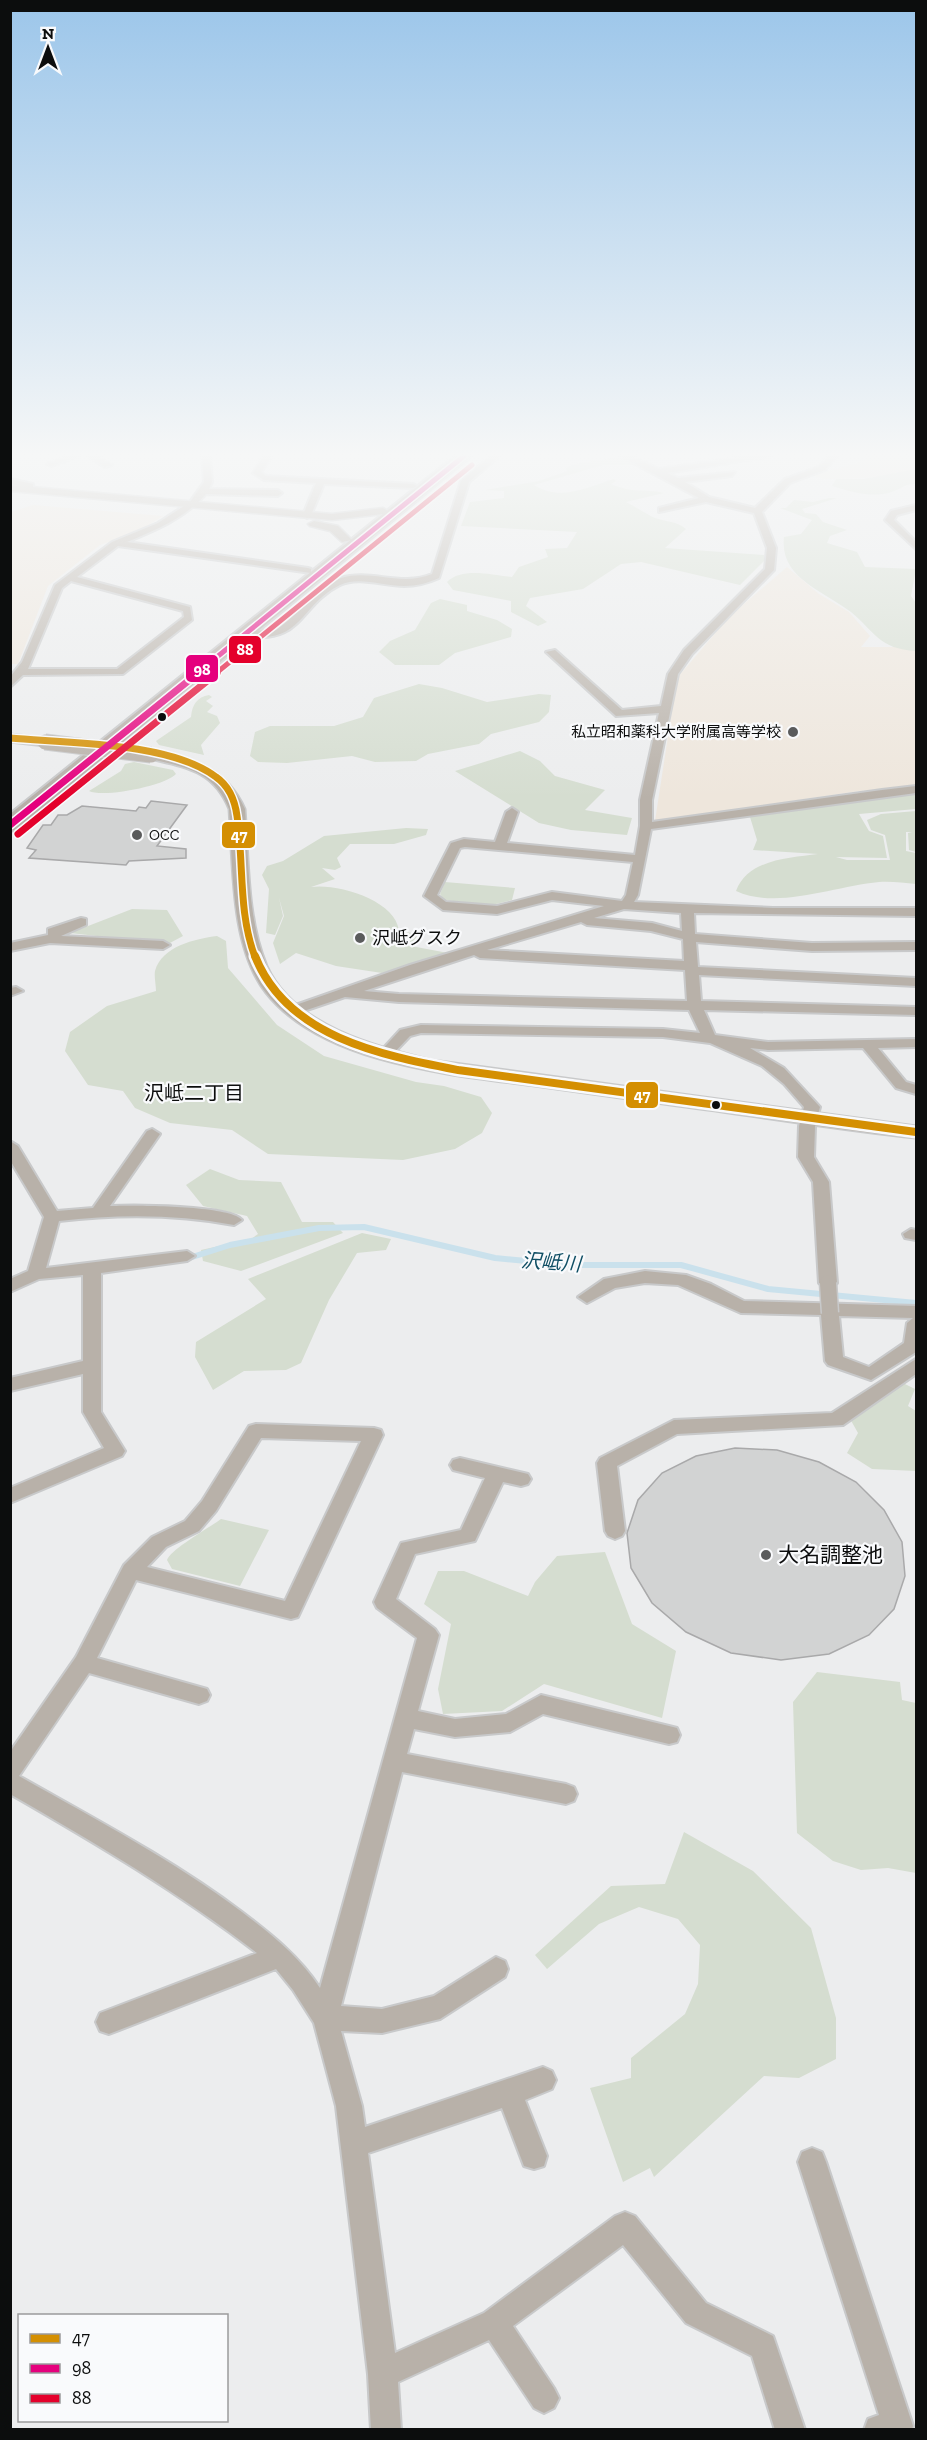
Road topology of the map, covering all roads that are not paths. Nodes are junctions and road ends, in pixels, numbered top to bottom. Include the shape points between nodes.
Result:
1 (80, 570) edge
2 (301, 570) edge
3 (325, 570) edge
4 (438, 570) edge
5 (769, 570) edge
6 (308, 571) joint
7 (69, 578) junction
8 (247, 633) junction
9 (551, 652) dead end
10 (22, 672) junction
11 (10, 684) edge
12 (664, 710) junction
13 (10, 738) edge
14 (916, 790) edge
15 (10, 808) edge
16 (512, 812) dead end
17 (10, 825) edge
18 (646, 826) junction
19 (499, 847) junction
20 (640, 859) junction
21 (626, 904) junction
22 (687, 909) junction
23 (916, 912) edge
24 (578, 920) junction
25 (81, 922) dead end
26 (688, 937) junction
27 (56, 939) junction
28 (164, 945) dead end
29 (916, 946) edge
30 (10, 947) edge
31 (461, 954) junction
32 (692, 968) junction
33 (916, 982) edge
34 (339, 993) junction
35 (694, 1004) junction
36 (295, 1010) junction
37 (916, 1011) edge
38 (709, 1038) junction
39 (916, 1043) edge
40 (868, 1045) junction
41 (385, 1054) junction
42 (916, 1089) edge
43 (809, 1118) junction
44 (916, 1132) edge
45 (152, 1134) dead end
46 (10, 1146) edge
47 (99, 1211) junction
48 (52, 1217) junction
49 (234, 1220) dead end
50 (187, 1256) dead end
51 (92, 1269) junction
52 (36, 1274) junction
53 (10, 1286) edge
54 (587, 1297) dead end
55 (916, 1312) edge
56 (916, 1323) edge
57 (92, 1365) junction
58 (916, 1365) edge
59 (10, 1386) edge
60 (460, 1465) dead end
61 (497, 1474) junction
62 (521, 1479) dead end
63 (10, 1496) edge
64 (615, 1531) dead end
65 (130, 1571) junction
66 (84, 1663) junction
67 (199, 1695) dead end
68 (406, 1718) junction
69 (669, 1735) dead end
70 (395, 1761) junction
71 (10, 1771) edge
72 (10, 1782) edge
73 (566, 1794) dead end
74 (280, 1956) junction
75 (496, 1969) dead end
76 (325, 2018) junction
77 (109, 2022) dead end
78 (543, 2080) dead end
79 (509, 2093) junction
80 (352, 2145) junction
81 (534, 2156) dead end
82 (812, 2162) dead end
83 (494, 2322) junction
84 (383, 2374) junction
85 (544, 2398) dead end
86 (892, 2428) edge
87 (386, 2430) edge
88 (790, 2430) edge

1 - 7 street
2 - 6 street
3 - 8 highway
4 - 8 street via 436,576 410,585 343,580 272,635
5 - 12 street via 688,652 673,674
6 - 15 highway
7 - 10 street via 58,587
7 - 10 street via 187,609 189,618 119,672
8 - 17 highway
9 - 12 street via 577,680 620,714
10 - 11 street
12 - 18 street via 646,800
13 - 36 street, bridge via 151,755 181,761 220,780 234,799 255,955 266,981
14 - 18 street
16 - 19 street
18 - 20 street
19 - 20 street
19 - 21 street via 464,843 455,846 430,896 443,906 497,910 552,896
20 - 21 street via 632,895
21 - 22 street
21 - 24 street
22 - 23 street
22 - 26 street
24 - 26 street via 652,927
24 - 31 street
25 - 27 street via 53,932
26 - 29 street via 812,947
26 - 32 street
27 - 28 street
27 - 30 street
31 - 32 street via 547,956
31 - 34 street
32 - 33 street
32 - 35 street
34 - 35 street via 399,998
34 - 36 street
35 - 37 street
35 - 38 street
36 - 41 street via 332,1033
38 - 40 street via 768,1046
38 - 41 street via 663,1033 421,1029 405,1033
38 - 43 street via 751,1051 782,1073 812,1107
39 - 40 street
40 - 42 street via 896,1081
41 - 43 street via 435,1066
43 - 44 street
43 - 56 street, bridge via 806,1157 822,1182 834,1361 871,1374 913,1346
45 - 47 street
46 - 48 street
47 - 48 street
47 - 49 street via 197,1212
48 - 52 street
50 - 51 street
51 - 52 street
51 - 57 street
52 - 53 street
54 - 55 street via 610,1283 645,1277 680,1279 741,1307
57 - 59 street
57 - 63 street via 92,1412 115,1451
58 - 64 street via 836,1420 674,1427 607,1463
60 - 61 street
61 - 62 street
61 - 68 street via 468,1536 408,1548 384,1602 428,1635
65 - 65 street via 159,1542 192,1526 256,1431 374,1435 291,1611
65 - 66 street
66 - 67 street
66 - 71 street
68 - 69 street via 455,1728 510,1723 541,1704
68 - 70 street
70 - 73 street
70 - 76 street
72 - 74 street via 207,1900
74 - 76 street
74 - 77 street
75 - 76 street via 440,2007 382,2020
76 - 80 street via 349,2106
78 - 79 street
79 - 80 street
79 - 81 street
80 - 84 street
82 - 86 street
83 - 84 street
83 - 85 street
83 - 88 street via 625,2226 696,2313 763,2346
84 - 87 street

